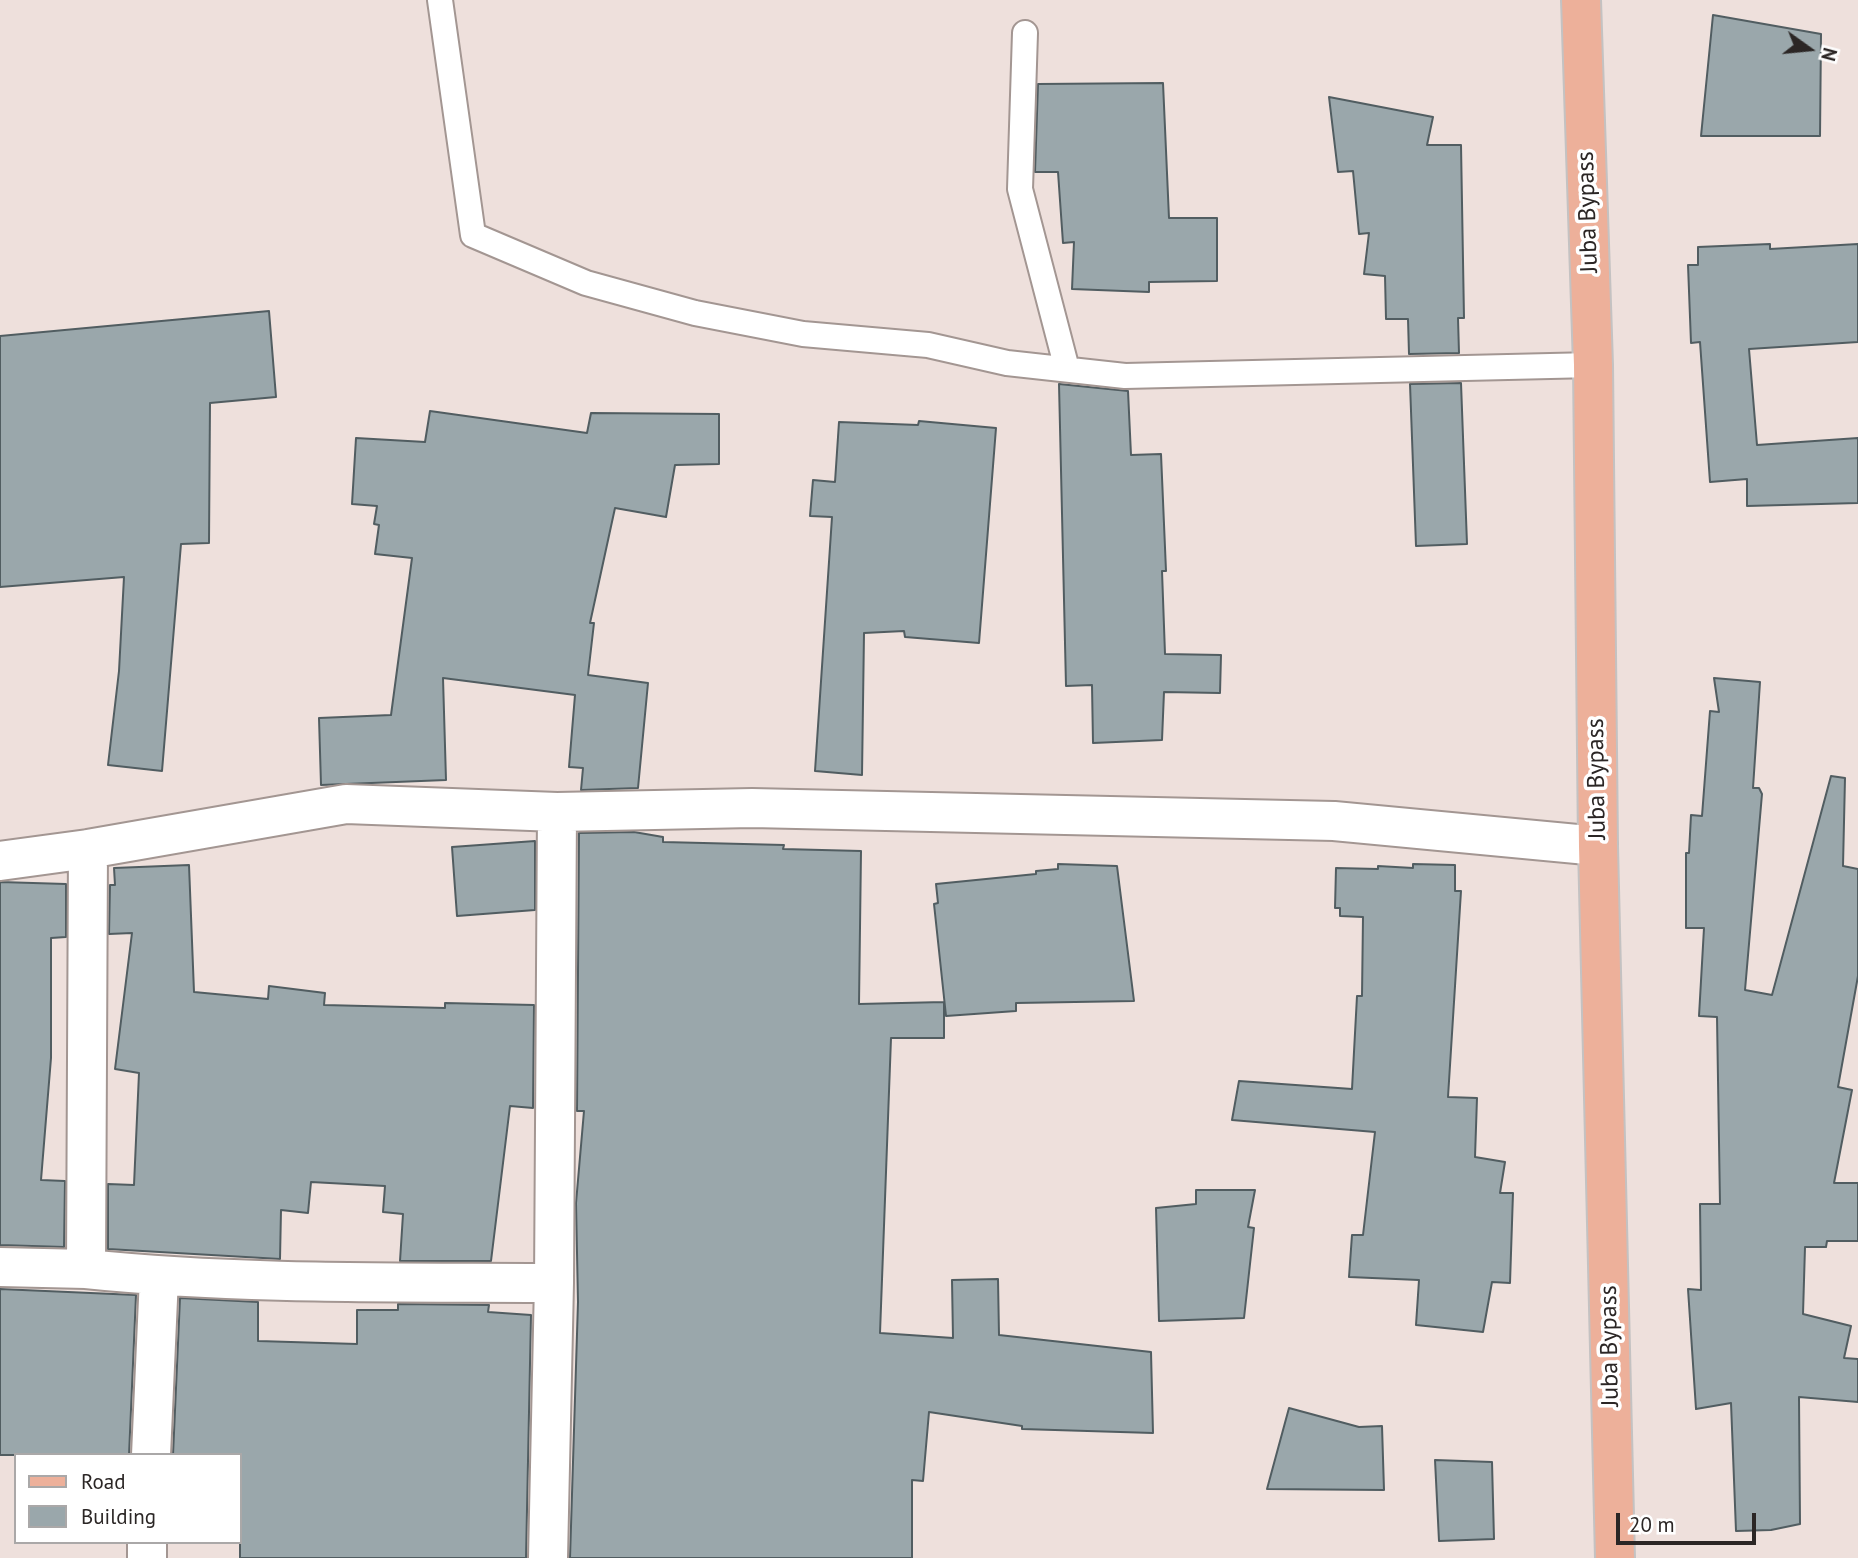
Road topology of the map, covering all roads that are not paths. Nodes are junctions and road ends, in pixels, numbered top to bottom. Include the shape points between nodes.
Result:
1 (440, 0) edge
2 (1581, 0) edge
3 (1025, 33) dead end
4 (1593, 365) junction
5 (1068, 369) junction
6 (557, 812) junction
7 (1598, 846) junction
8 (88, 849) junction
9 (0, 861) edge
10 (0, 1267) edge
11 (86, 1269) junction
12 (159, 1277) junction
13 (554, 1283) junction
14 (151, 1453) edge
15 (548, 1558) edge
16 (1615, 1558) edge

1 - 5 lane via 473,235 586,283 695,313 803,334 928,345 1007,363
2 - 4 main road, Juba Bypass
3 - 5 lane via 1020,189
4 - 5 lane via 1125,376
4 - 7 main road, Juba Bypass
6 - 7 street via 752,808 1334,821
6 - 8 street via 346,803
6 - 13 street
7 - 16 main road, Juba Bypass
8 - 9 street
8 - 11 street
10 - 11 street
11 - 12 street
12 - 13 street
12 - 14 street
13 - 15 street

